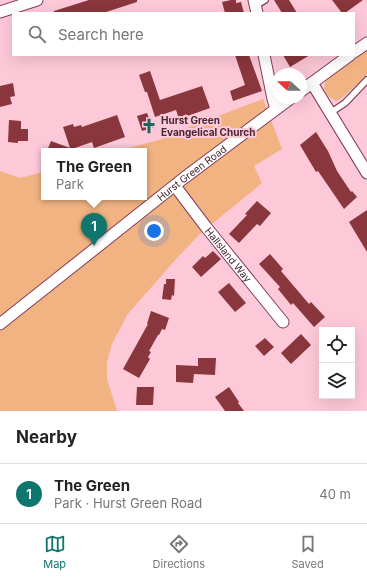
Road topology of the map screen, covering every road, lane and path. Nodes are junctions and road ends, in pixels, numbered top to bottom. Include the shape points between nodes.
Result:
1 (37, 0) edge
2 (265, 0) edge
3 (255, 6) edge
4 (0, 12) edge
5 (367, 43) edge
6 (355, 51) edge
7 (264, 56) edge
8 (349, 56) edge
9 (367, 80) edge
10 (312, 83) junction
11 (307, 87) edge
12 (283, 104) edge
13 (276, 109) junction
14 (330, 114) junction
15 (367, 173) edge
16 (174, 186) junction
17 (284, 322) dead end
18 (0, 324) edge

1 - 4 street
2 - 3 lane
5 - 6 street
7 - 13 street
8 - 10 street
9 - 14 lane via 345,103
10 - 11 street
10 - 14 street
12 - 13 street, Hurst Green Road
13 - 16 street, Hurst Green Road
14 - 15 street
16 - 17 street, Hallsland Way
16 - 18 street, Hurst Green Road

